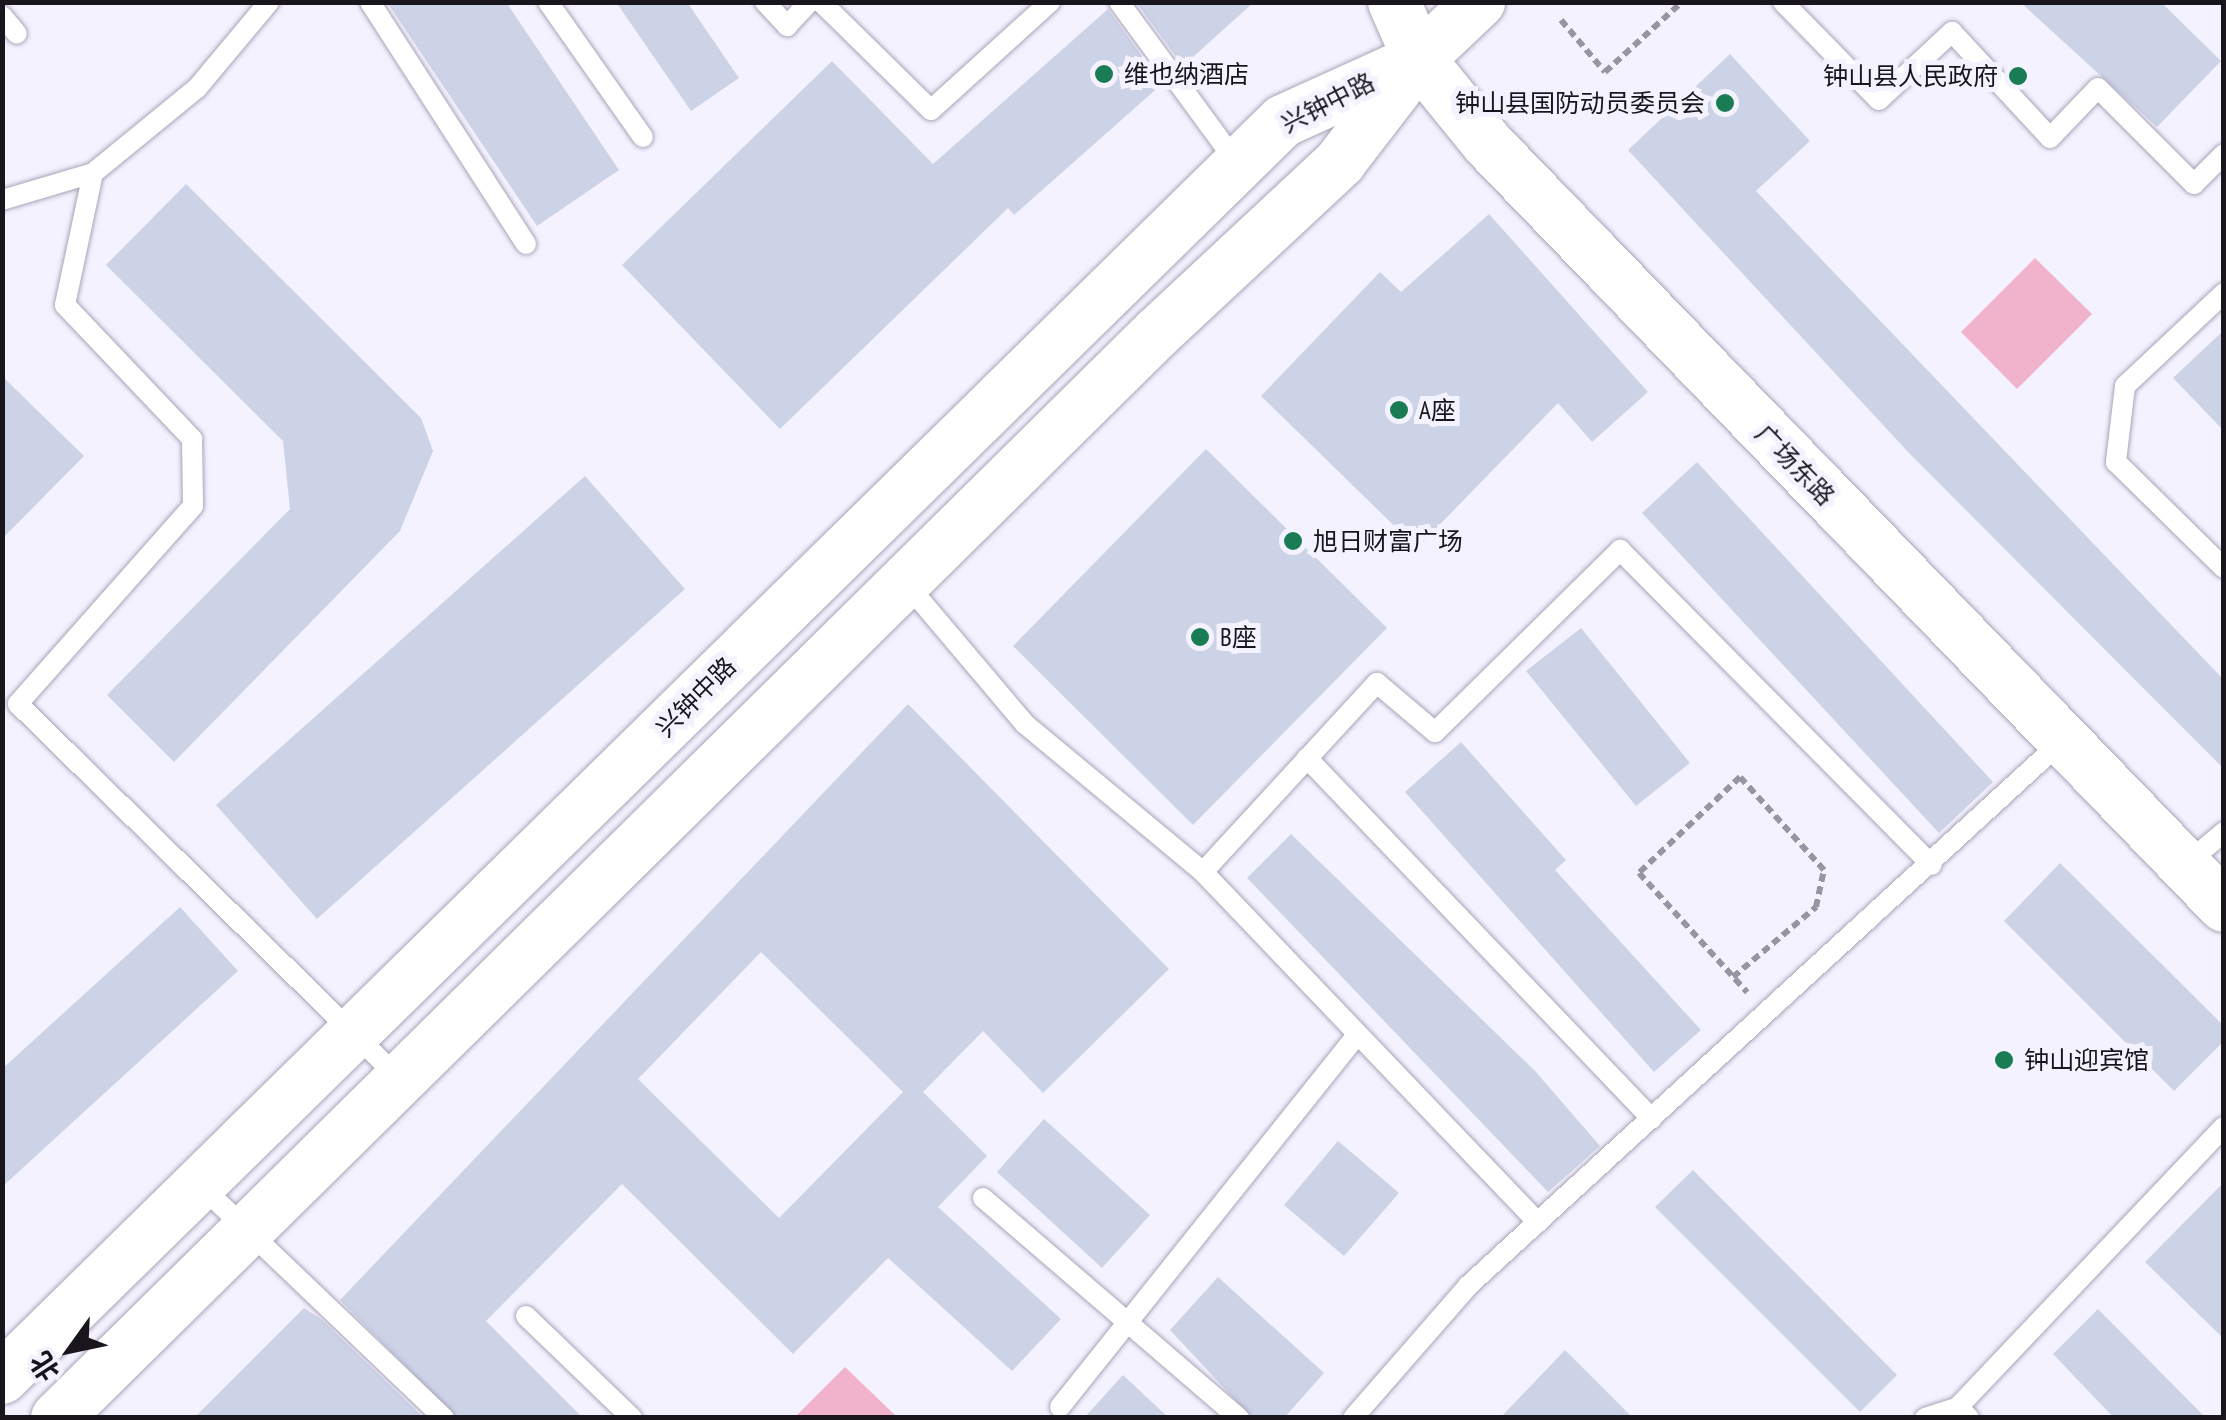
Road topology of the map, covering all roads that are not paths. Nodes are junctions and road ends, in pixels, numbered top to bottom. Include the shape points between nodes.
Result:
1 (269, 2) edge
2 (370, 2) edge
3 (548, 2) edge
4 (764, 2) edge
5 (809, 2) edge
6 (822, 2) edge
7 (1050, 2) edge
8 (1119, 2) edge
9 (1394, 2) edge
10 (1479, 2) edge
11 (1784, 2) edge
12 (2, 16) edge
13 (18, 34) dead end
14 (1420, 59) junction
15 (643, 138) dead end
16 (2224, 154) edge
17 (1238, 164) junction
18 (93, 173) junction
19 (2, 200) edge
20 (526, 244) dead end
21 (2224, 293) edge
22 (2224, 568) edge
23 (905, 582) junction
24 (2060, 743) junction
25 (1307, 758) junction
26 (2224, 832) edge
27 (1932, 865) junction
28 (2185, 866) junction
29 (1203, 872) junction
30 (2224, 906) edge
31 (354, 1034) junction
32 (1358, 1034) junction
33 (400, 1080) junction
34 (1652, 1119) junction
35 (2224, 1127) edge
36 (200, 1184) junction
37 (984, 1198) dead end
38 (1538, 1223) junction
39 (249, 1228) junction
40 (526, 1316) dead end
41 (1128, 1322) junction
42 (2, 1378) edge
43 (1060, 1407) dead end
44 (1964, 1412) edge
45 (57, 1418) edge
46 (444, 1418) edge
47 (632, 1418) edge
48 (1239, 1418) edge
49 (1353, 1418) edge
50 (1925, 1418) edge

1 - 18 lane via 197,88
2 - 20 lane
3 - 15 lane
4 - 5 lane via 787,26
6 - 7 lane via 931,110
8 - 17 lane
9 - 14 main road, 广场东路
10 - 14 main road, 兴钟中路
11 - 16 lane via 1879,100 1952,32 2050,138 2098,88 2194,184
12 - 13 lane
14 - 17 main road, 兴钟中路 via 1283,121
14 - 23 main road, 兴钟中路 via 1340,162
14 - 24 main road, 广场东路 via 1488,144
17 - 31 main road, 兴钟中路
18 - 19 lane
18 - 31 lane via 66,305 192,440 193,506 18,704
21 - 22 lane via 2125,386 2116,462
23 - 29 lane via 1025,724
23 - 33 main road, 兴钟中路
24 - 27 lane
24 - 28 main road, 广场东路
25 - 27 lane via 1377,683 1435,732 1620,550
25 - 29 lane
25 - 34 lane
26 - 28 lane
27 - 34 lane
28 - 30 main road, 广场东路
29 - 32 lane
31 - 33 lane
31 - 36 main road, 兴钟中路
32 - 38 lane
32 - 41 lane
33 - 39 main road, 兴钟中路
34 - 38 lane
35 - 44 lane
36 - 39 lane
36 - 42 main road, 兴钟中路
37 - 41 lane
38 - 49 lane via 1468,1286
39 - 45 main road, 兴钟中路
39 - 46 lane
40 - 47 lane
41 - 43 lane
41 - 48 lane
44 - 50 lane

